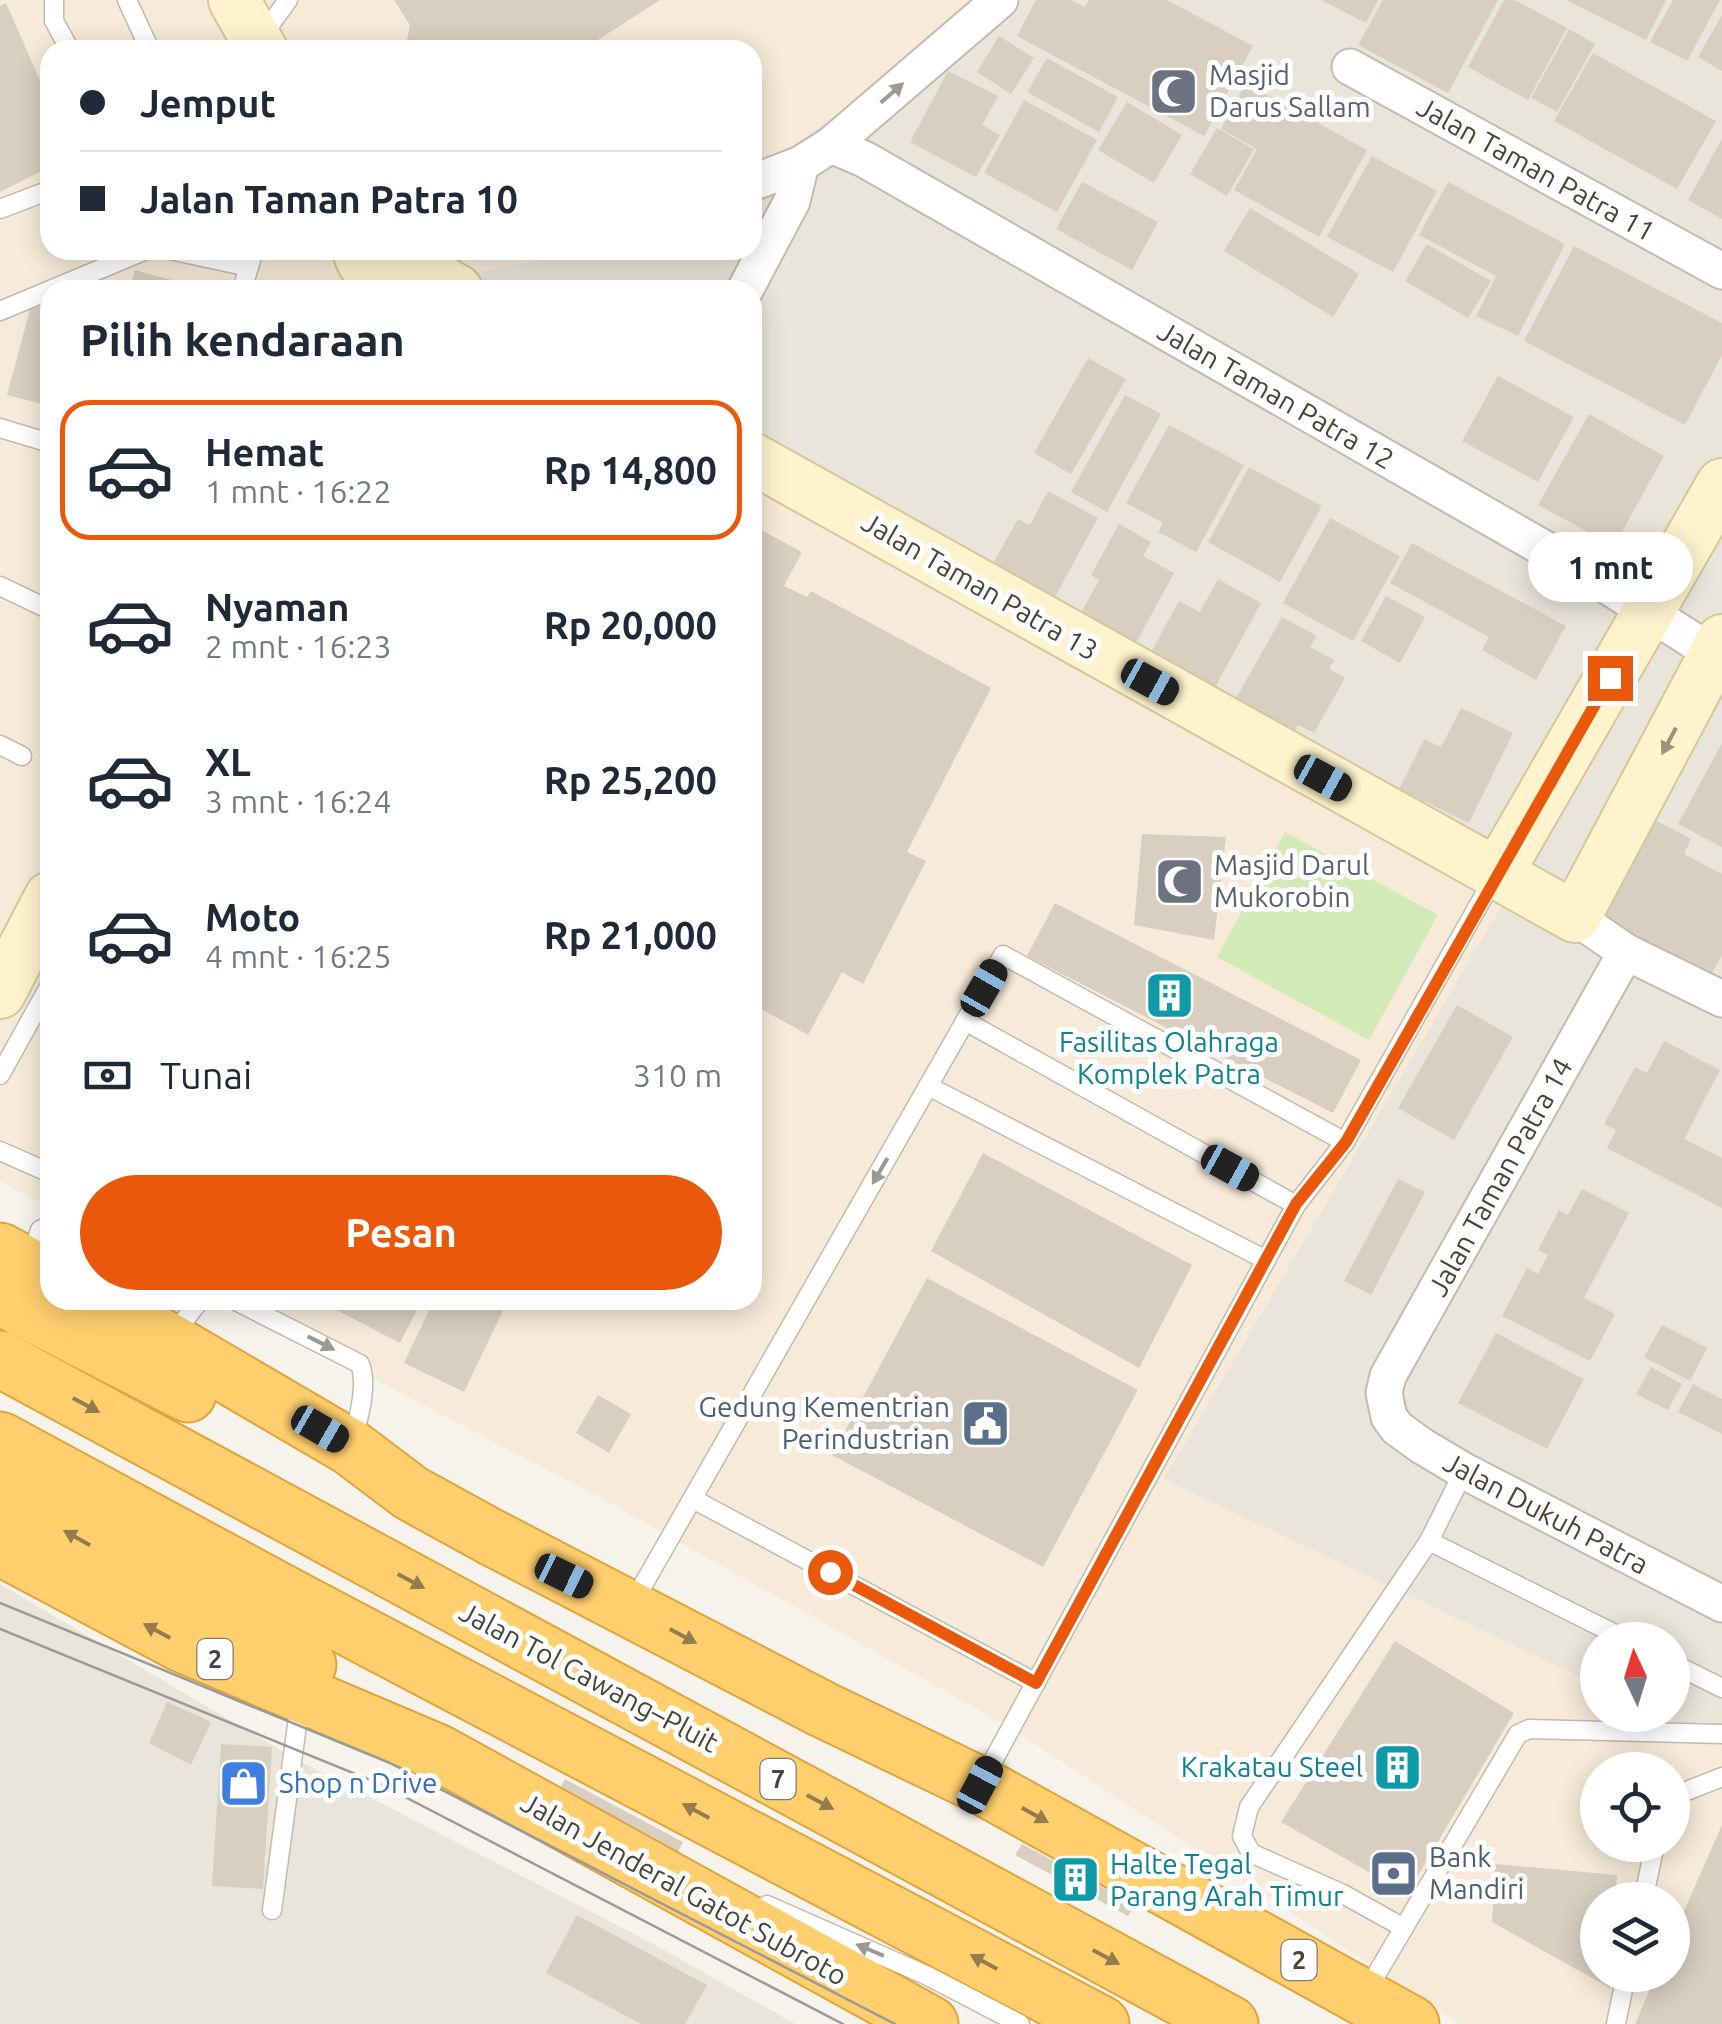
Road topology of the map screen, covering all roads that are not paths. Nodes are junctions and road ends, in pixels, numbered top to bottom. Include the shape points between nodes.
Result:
1 (54, 0) edge
2 (127, 0) edge
3 (1000, 0) edge
4 (64, 40) edge
5 (145, 40) edge
6 (1350, 67) dead end
7 (832, 145) junction
8 (801, 164) junction
9 (762, 179) edge
10 (40, 194) edge
11 (0, 209) edge
12 (762, 258) edge
13 (122, 260) edge
14 (1722, 272) edge
15 (74, 280) edge
16 (40, 294) edge
17 (0, 311) edge
18 (0, 428) edge
19 (40, 440) edge
20 (762, 464) edge
21 (1722, 484) edge
22 (0, 586) edge
23 (40, 605) edge
24 (1647, 613) junction
25 (1719, 651) edge
26 (0, 745) edge
27 (22, 756) dead end
28 (1497, 874) junction
29 (40, 916) edge
30 (1575, 917) junction
31 (1626, 952) junction
32 (0, 993) edge
33 (1722, 999) edge
34 (40, 1003) edge
35 (965, 1022) junction
36 (0, 1076) edge
37 (928, 1086) junction
38 (1346, 1142) junction
39 (0, 1151) edge
40 (40, 1168) edge
41 (1296, 1204) junction
42 (1266, 1260) junction
43 (90, 1310) edge
44 (138, 1310) edge
45 (254, 1310) edge
46 (184, 1320) edge
47 (0, 1359) edge
48 (1385, 1404) joint
49 (0, 1440) edge
50 (350, 1447) junction
51 (1464, 1471) junction
52 (411, 1493) junction
53 (0, 1496) edge
54 (693, 1499) junction
55 (1429, 1541) junction
56 (0, 1547) edge
57 (1722, 1604) edge
58 (630, 1608) junction
59 (1591, 1622) edge
60 (1690, 1672) edge
61 (1036, 1683) junction
62 (1722, 1688) edge
63 (301, 1696) junction
64 (1722, 1734) edge
65 (438, 1753) junction
66 (1722, 1778) edge
67 (980, 1785) junction
68 (1690, 1790) edge
69 (551, 1792) dead end
70 (722, 1887) dead end
71 (272, 1910) dead end
72 (759, 1916) junction
73 (1404, 1928) junction
74 (1623, 1992) edge
75 (1364, 1996) junction
76 (930, 2024) edge
77 (1020, 2024) edge
78 (1101, 2024) edge
79 (1230, 2024) edge
80 (1412, 2024) edge
81 (1616, 2024) edge

1 - 4 lane via 54,21
2 - 5 lane
7 -> 3 street
6 - 14 street, Jalan Taman Patra 11
7 - 8 street
7 - 24 street, Jalan Taman Patra 12
8 - 9 street
8 - 12 street via 792,201
10 - 11 lane
13 - 15 lane
16 - 17 lane
18 - 19 lane
20 - 28 street, Jalan Taman Patra 13
21 - 24 street
22 - 23 lane
24 - 25 street, Jalan Taman Patra 12
24 - 28 street
25 -> 30 street
26 - 27 lane
28 - 30 street, Jalan Taman Patra 13
28 - 38 lane
29 - 32 street
30 - 31 street
31 - 33 street
31 - 48 street, Jalan Taman Patra 14 via 1388,1376
34 - 36 lane
35 - 37 lane
35 - 38 lane via 1003,956
35 - 41 lane
37 - 42 lane
37 -> 54 lane
38 - 41 lane
39 - 40 lane
41 - 42 lane
42 - 61 lane
43 - 52 highway, 2 via 250,1426 352,1476
44 - 46 highway, 2
45 -> 50 lane via 360,1364 359,1418
46 - 50 highway, 2
47 -> 79 highway, Jalan Tol Cawang–Pluit / 7
48 - 51 street, Jalan Dukuh Patra via 1396,1428
78 -> 49 highway, 7
50 - 52 highway, 2
51 - 55 lane
51 - 57 street, Jalan Dukuh Patra
52 - 58 highway, 2
65 -> 53 highway, Jalan Jenderal Gatot Subroto / 2 via 379,1707
54 - 58 lane
54 - 61 lane
55 - 59 lane
55 - 73 lane via 1249,1807 1242,1836 1251,1853
63 -> 56 highway, Jalan Jenderal Gatot Subroto / 2 via 182,1644
58 -> 67 highway, 2
60 - 62 lane
61 - 67 lane
63 - 65 highway, Jalan Jenderal Gatot Subroto / 2
63 - 71 lane
64 - 73 lane via 1518,1734
65 - 69 lane
65 - 72 highway, Jalan Jenderal Gatot Subroto / 2
66 - 68 lane
67 -> 75 highway, 2
70 - 72 lane
72 - 76 highway, Jalan Jenderal Gatot Subroto / 2
77 -> 72 lane via 928,1976
73 - 75 lane
74 - 81 lane
75 - 80 highway, 2

